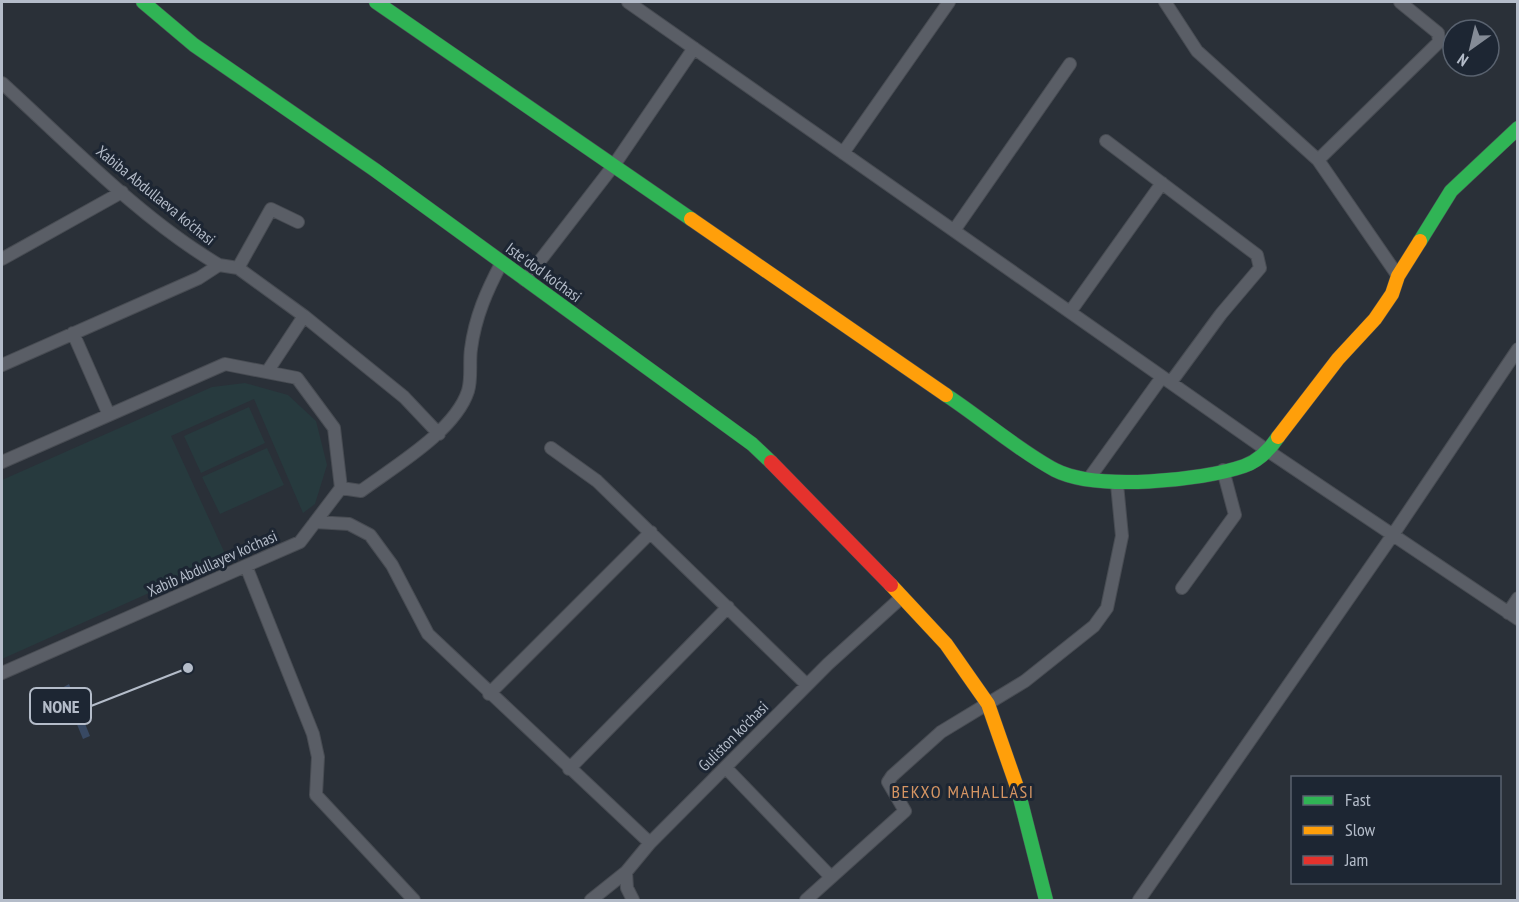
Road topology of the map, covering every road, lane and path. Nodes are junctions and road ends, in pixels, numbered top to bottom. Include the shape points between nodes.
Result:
1 (142, 2) edge
2 (376, 2) edge
3 (628, 2) edge
4 (949, 2) edge
5 (1165, 2) edge
6 (1400, 2) edge
7 (694, 48) junction
8 (1070, 64) dead end
9 (2, 83) edge
10 (1518, 128) edge
11 (1106, 141) dead end
12 (843, 153) junction
13 (1318, 160) junction
14 (614, 165) junction
15 (1162, 183) junction
16 (122, 192) junction
17 (298, 222) dead end
18 (955, 229) junction
19 (2, 259) edge
20 (502, 262) junction
21 (219, 265) junction
22 (238, 268) junction
23 (1398, 276) junction
24 (525, 280) junction
25 (1070, 312) junction
26 (304, 316) junction
27 (73, 333) junction
28 (1518, 349) edge
29 (2, 365) edge
30 (267, 372) junction
31 (1167, 379) junction
32 (109, 415) junction
33 (439, 434) junction
34 (551, 448) dead end
35 (1268, 451) junction
36 (2, 462) edge
37 (1223, 470) junction
38 (1090, 477) junction
39 (1117, 484) junction
40 (340, 488) junction
41 (315, 522) junction
42 (651, 532) junction
43 (1392, 536) junction
44 (246, 566) junction
45 (1182, 588) dead end
46 (902, 597) junction
47 (1518, 598) edge
48 (728, 607) junction
49 (1513, 616) edge
50 (2, 673) edge
51 (807, 685) junction
52 (489, 694) junction
53 (988, 704) junction
54 (726, 768) junction
55 (569, 769) junction
56 (651, 843) junction
57 (626, 872) junction
58 (831, 877) junction
59 (414, 900) edge
60 (591, 900) edge
61 (633, 900) edge
62 (806, 900) edge
63 (1046, 900) edge
64 (1139, 900) edge

1 - 20 street, Iste'dod ko'chasi via 194,45
2 - 14 street
3 - 7 street
4 - 12 street
5 - 13 street via 1197,51
6 - 13 street via 1438,33 1439,42
7 - 12 street
7 - 14 street
8 - 18 street
9 - 16 street, Xabiba Abdullaeva ko'chasi
10 - 23 street via 1451,191
11 - 15 street
12 - 18 street
13 - 23 street
14 - 24 street
14 - 38 street via 1057,471
15 - 25 street
15 - 31 street via 1257,255 1260,268
16 - 19 street
16 - 21 street, Xabiba Abdullaeva ko'chasi
17 - 22 street via 271,209
18 - 25 street
20 - 24 street, Iste'dod ko'chasi
20 - 33 street via 482,299 471,349 468,390
21 - 22 street
21 - 27 street, Xabiba Abdullaeva ko'chasi via 199,278
22 - 26 street
23 - 35 street via 1392,294 1375,319
24 - 46 street, Iste'dod ko'chasi via 752,444
25 - 31 street
26 - 30 street
26 - 33 street via 404,397
27 - 29 street, Xabiba Abdullaeva ko'chasi
27 - 32 street
28 - 43 street
30 - 32 street via 225,364
30 - 40 street via 297,378 333,428
31 - 35 street
31 - 38 street
32 - 36 street
33 - 40 street via 361,490
34 - 42 street via 597,481
35 - 37 street via 1245,466
35 - 43 street
37 - 39 street via 1180,479
37 - 45 street via 1235,515
38 - 39 street
39 - 53 street via 1122,536 1107,608 1085,633 1025,681
40 - 41 street, Xabib Abdullayev ko'chasi
41 - 44 street, Xabib Abdullayev ko'chasi via 300,542
41 - 52 street via 349,524 370,535 392,565 428,634
42 - 48 street
42 - 52 street
43 - 49 street
43 - 64 street
44 - 50 street, Xabib Abdullayev ko'chasi
44 - 59 street via 313,734 318,757 316,795
46 - 51 street, Guliston ko'chasi
46 - 53 street, Iste'dod ko'chasi via 946,644
47 - 49 street
48 - 51 street
48 - 55 street
51 - 54 street, Guliston ko'chasi
52 - 55 street
53 - 58 street via 941,732 892,776 888,782 905,811
53 - 63 street, Iste'dod ko'chasi via 1020,796
54 - 56 street, Guliston ko'chasi
54 - 58 street
55 - 56 street
56 - 57 street, Guliston ko'chasi
57 - 60 street, Guliston ko'chasi
57 - 61 street
58 - 62 street

